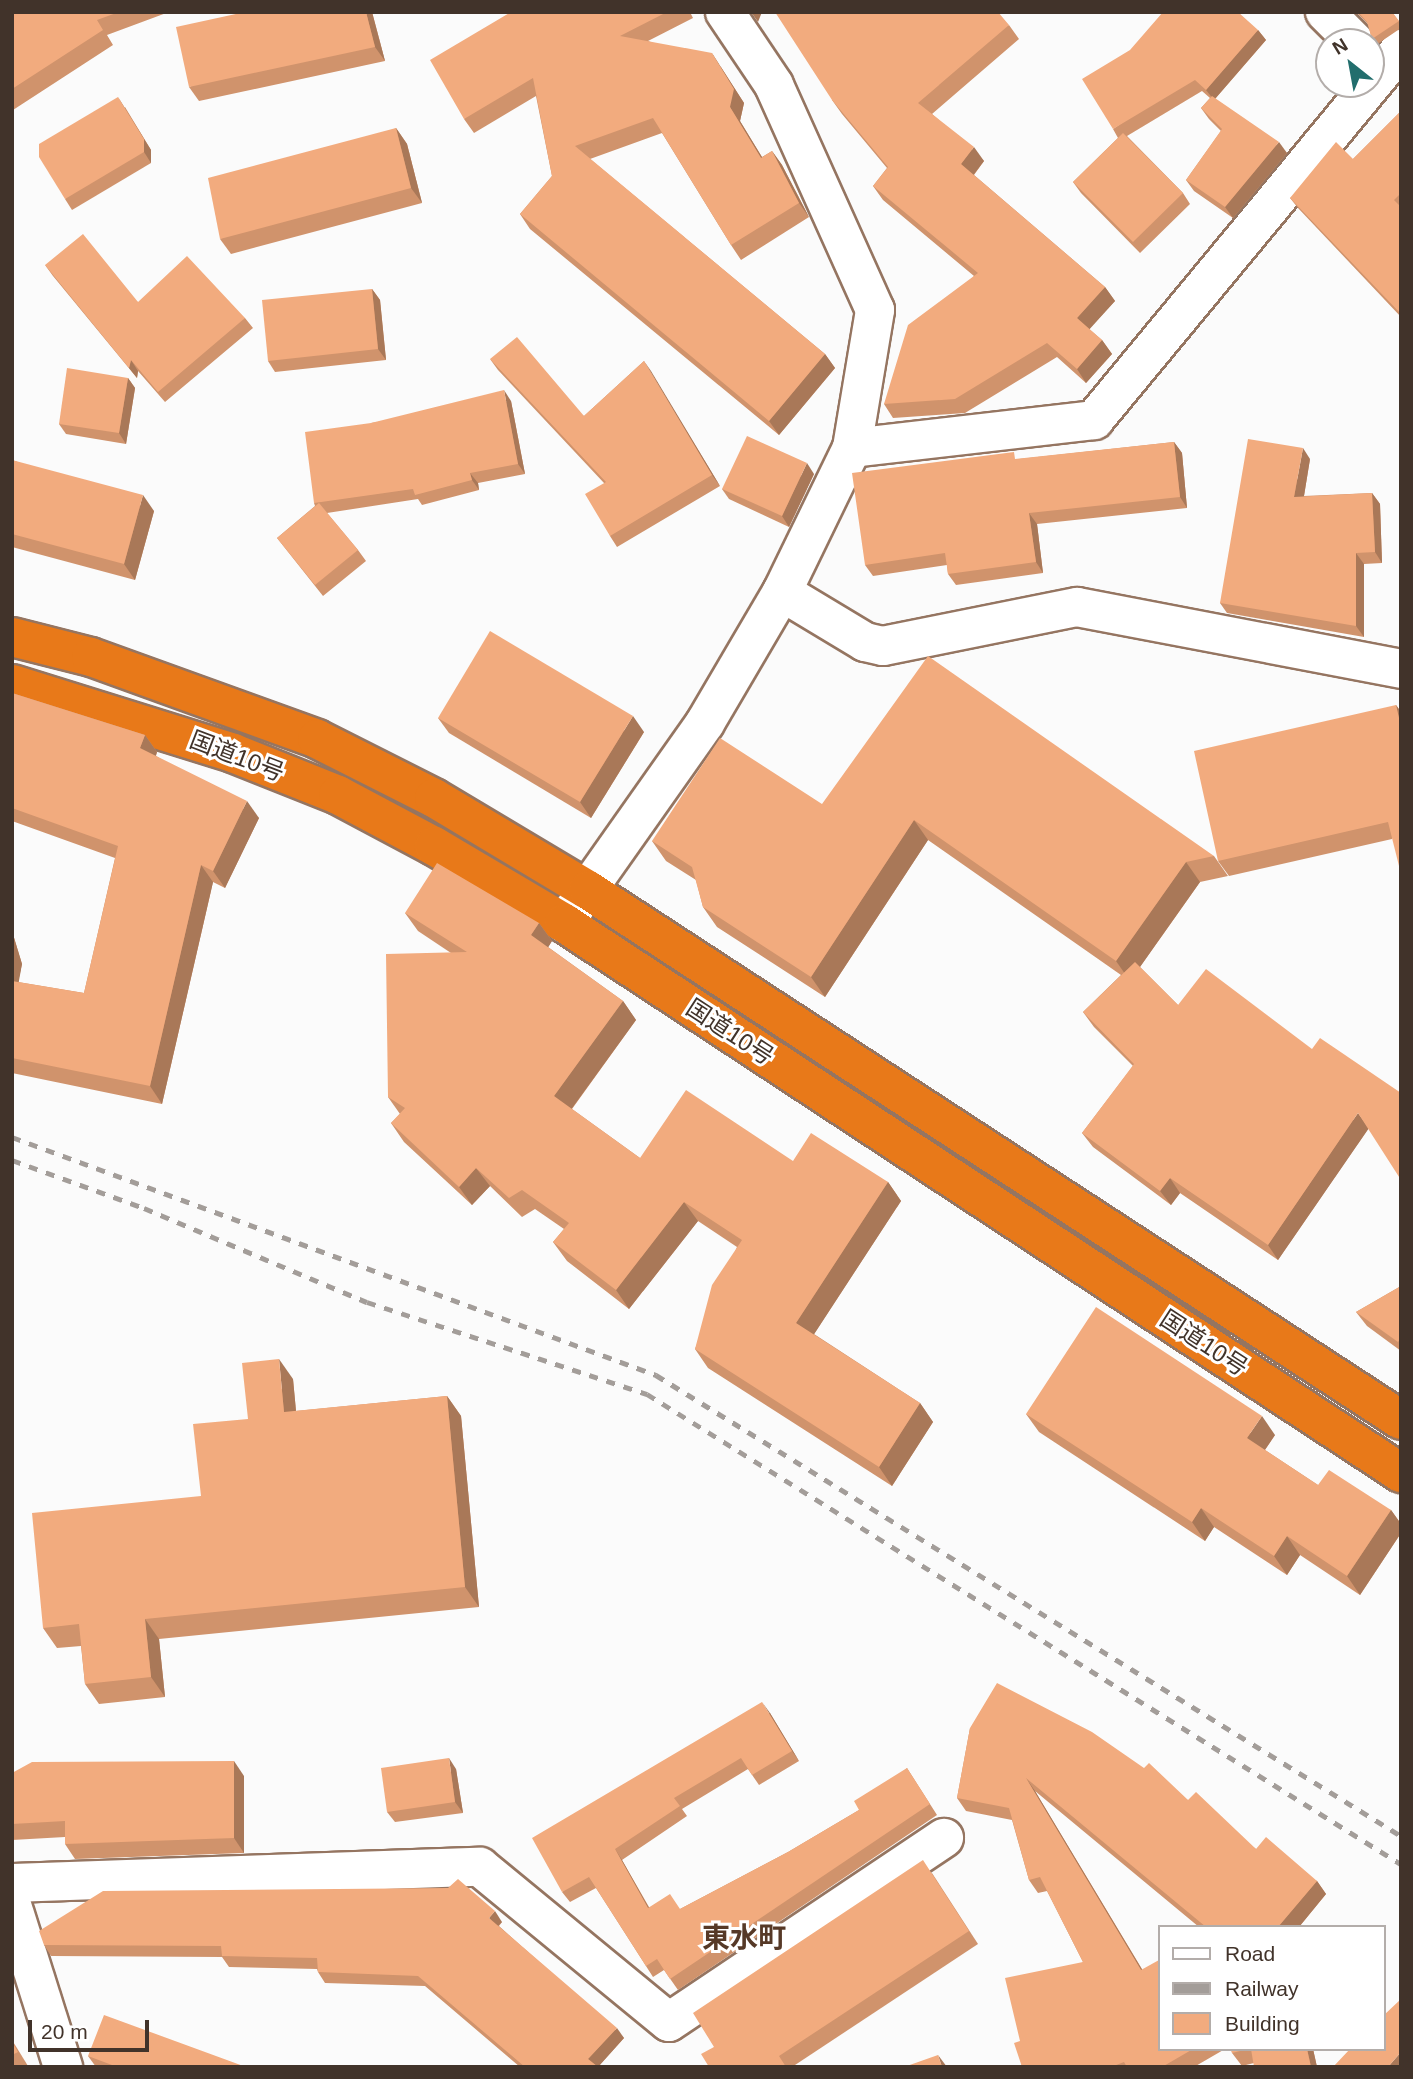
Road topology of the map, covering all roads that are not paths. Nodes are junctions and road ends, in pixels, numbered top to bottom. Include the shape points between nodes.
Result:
1 (724, 12) edge
2 (1325, 12) edge
3 (1340, 28) edge
4 (1354, 98) edge
5 (852, 448) junction
6 (782, 592) junction
7 (12, 637) edge
8 (1401, 669) edge
9 (12, 684) edge
10 (588, 890) junction
11 (564, 923) junction
12 (1401, 1420) edge
13 (1401, 1473) edge
14 (944, 1838) dead end
15 (12, 1883) edge
16 (12, 1905) edge
17 (63, 2067) edge

1 - 5 street via 774,85 875,310
2 - 3 street
4 - 5 street via 1094,420
5 - 6 street
6 - 8 street via 865,642 883,646 1076,607
6 - 10 street via 705,723
7 - 10 highway, 国道10号 via 91,657 317,739
9 - 11 highway, 国道10号 via 221,748 338,795
10 - 11 street
10 - 12 highway, 国道10号
11 - 13 highway, 国道10号
14 - 15 street via 668,2022 480,1867
16 - 17 street

